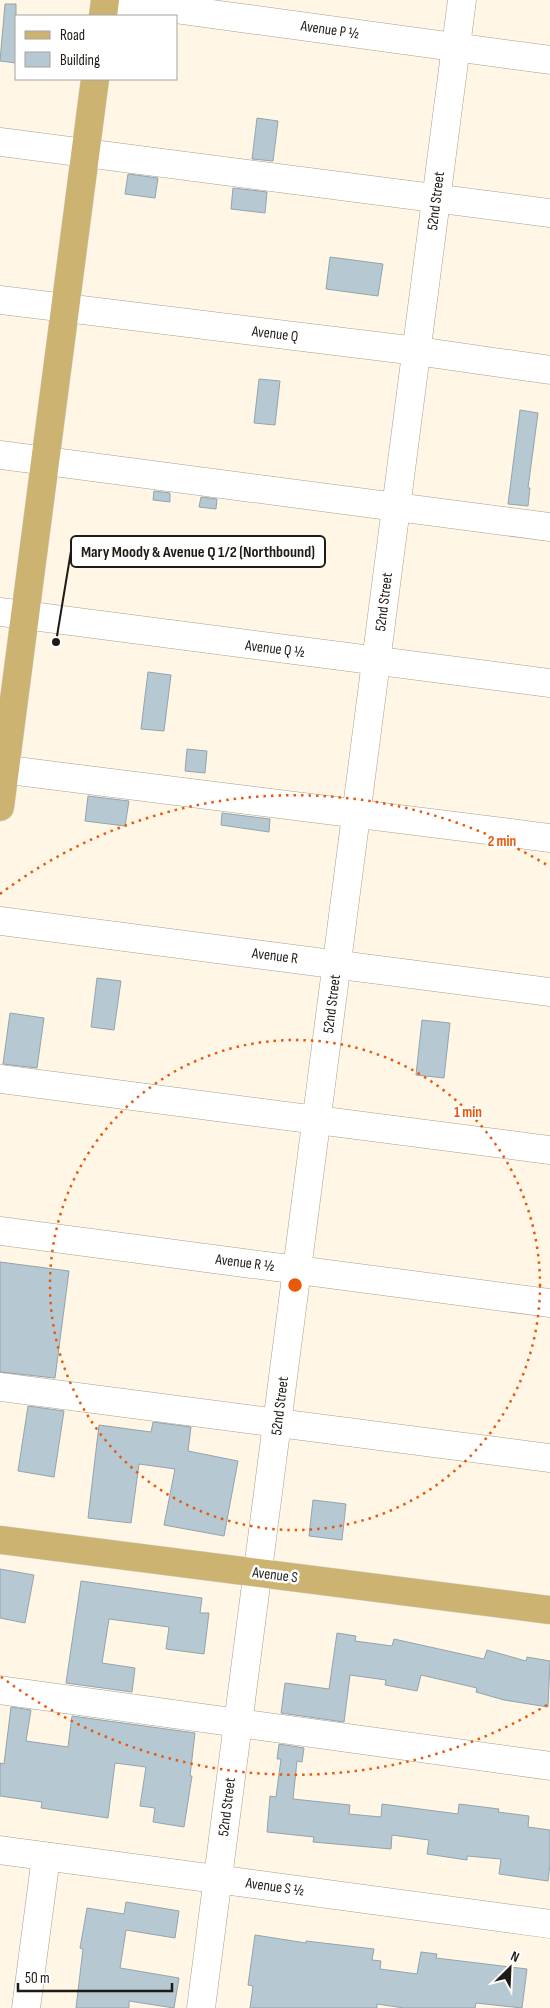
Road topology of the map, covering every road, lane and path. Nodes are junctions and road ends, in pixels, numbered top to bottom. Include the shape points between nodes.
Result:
1 (105, 0) edge
2 (109, 0) edge
3 (462, 0) edge
4 (103, 15) edge
5 (456, 47) junction
6 (550, 60) edge
7 (95, 80) edge
8 (0, 142) edge
9 (85, 153) junction
10 (436, 199) junction
11 (550, 213) edge
12 (0, 300) edge
13 (65, 308) junction
14 (417, 351) junction
15 (550, 370) edge
16 (0, 455) edge
17 (45, 460) junction
18 (396, 508) junction
19 (550, 527) edge
20 (13, 614) edge
21 (376, 662) junction
22 (550, 683) edge
23 (2, 769) edge
24 (0, 808) edge
25 (356, 814) junction
26 (550, 838) edge
27 (0, 921) edge
28 (337, 964) junction
29 (550, 992) edge
30 (0, 1079) edge
31 (317, 1120) junction
32 (550, 1150) edge
33 (0, 1231) edge
34 (297, 1270) junction
35 (550, 1303) edge
36 (0, 1387) edge
37 (277, 1422) junction
38 (550, 1458) edge
39 (0, 1540) edge
40 (258, 1573) junction
41 (550, 1610) edge
42 (0, 1690) edge
43 (238, 1723) junction
44 (550, 1766) edge
45 (0, 1850) edge
46 (46, 1857) junction
47 (218, 1880) junction
48 (550, 1924) edge
49 (26, 2008) edge
50 (201, 2008) edge

1 - 4 main road
2 - 5 street, Avenue P ½
3 - 5 street, 52nd Street
5 - 6 street, Avenue P ½
5 - 10 street, 52nd Street
7 - 9 main road
8 - 9 street
9 - 10 street
9 - 13 main road
10 - 11 street
10 - 14 street, 52nd Street
12 - 13 street, Avenue Q
13 - 14 street, Avenue Q
13 - 17 main road
14 - 15 street, Avenue Q
14 - 18 street, 52nd Street
16 - 17 street
17 - 18 street
17 - 20 main road
18 - 19 street
18 - 21 street, 52nd Street
20 - 21 street, Avenue Q ½
20 - 23 main road
21 - 22 street, Avenue Q ½
21 - 25 street, 52nd Street
23 - 24 main road
23 - 25 street
25 - 26 street
25 - 28 street, 52nd Street
27 - 28 street, Avenue R
28 - 29 street, Avenue R
28 - 31 street, 52nd Street
30 - 31 street
31 - 32 street
31 - 34 street, 52nd Street
33 - 34 street, Avenue R ½
34 - 35 street, Avenue R ½
34 - 37 street, 52nd Street
36 - 37 street
37 - 38 street
37 - 40 street, 52nd Street
39 - 40 main road, Avenue S
40 - 41 main road, Avenue S
40 - 43 street, 52nd Street
42 - 43 street
43 - 44 street
43 - 47 street, 52nd Street
45 - 46 street, Avenue S ½
46 - 47 street, Avenue S ½
46 - 49 street
47 - 48 street, Avenue S ½
47 - 50 street, 52nd Street

